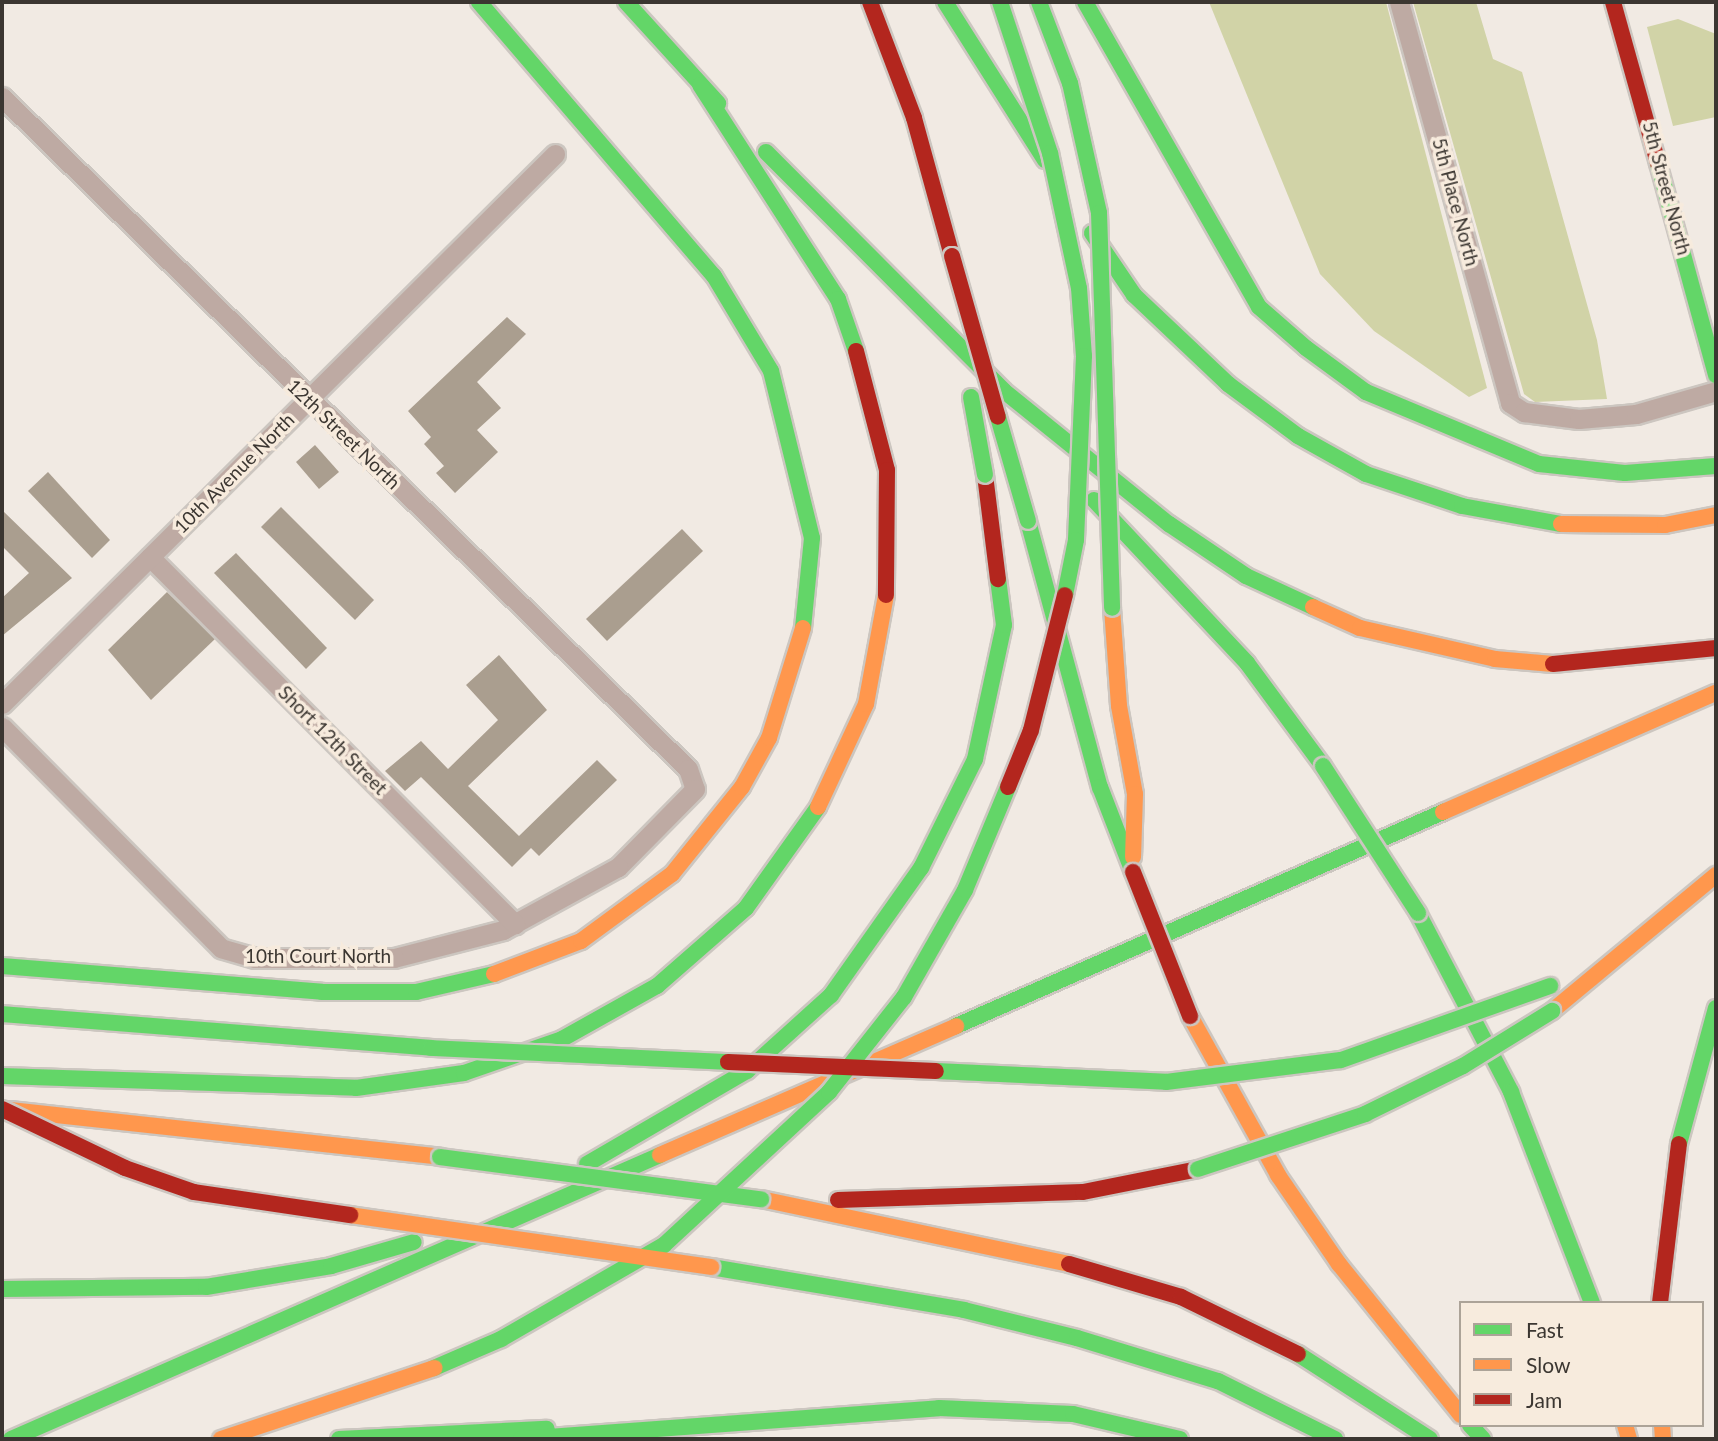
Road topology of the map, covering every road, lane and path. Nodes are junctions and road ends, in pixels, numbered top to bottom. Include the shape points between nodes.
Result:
1 (479, 2) edge
2 (626, 2) edge
3 (870, 2) edge
4 (944, 2) edge
5 (1000, 2) edge
6 (1039, 2) edge
7 (1085, 2) edge
8 (1399, 2) edge
9 (1613, 2) edge
10 (700, 85) junction
11 (2, 97) edge
12 (555, 154) dead end
13 (952, 256) junction
14 (1716, 375) edge
15 (1004, 391) junction
16 (1716, 391) edge
17 (308, 399) junction
18 (1716, 466) edge
19 (1716, 515) edge
20 (150, 556) junction
21 (1716, 648) edge
22 (1716, 693) edge
23 (2, 704) edge
24 (2, 727) edge
25 (688, 769) joint
26 (1133, 872) junction
27 (1716, 875) edge
28 (515, 924) junction
29 (1637, 944) junction
30 (2, 966) edge
31 (1716, 1008) edge
32 (2, 1014) edge
33 (2, 1076) edge
34 (2, 1109) edge
35 (761, 1199) junction
36 (527, 1211) junction
37 (451, 1232) junction
38 (2, 1289) edge
39 (1591, 1301) edge
40 (1660, 1301) edge
41 (1459, 1413) edge
42 (584, 1430) junction
43 (11, 1439) edge
44 (221, 1439) edge
45 (339, 1439) edge
46 (521, 1439) edge
47 (1180, 1439) edge
48 (1335, 1439) edge
49 (1430, 1439) edge

1 - 30 main road via 714,276 752,335 787,422 812,538 802,639 769,738 742,788 672,874 581,941 485,978 416,992 322,992
2 - 10 main road
3 - 13 main road via 914,118
4 - 19 main road via 1135,295 1228,384 1298,436 1366,474 1505,516 1581,528 1665,526
5 - 44 main road, bridge via 1056,177 1079,288 1084,356 1076,540 1056,639 1031,730 965,890 904,996 830,1092 664,1245 501,1339 403,1382
6 - 26 main road, bridge via 1070,83 1099,213 1112,608 1119,706 1135,794
7 - 18 main road via 1259,307 1316,356 1366,392 1539,464 1625,473
8 - 16 street, 5th Place North via 1510,403 1524,412 1579,419 1636,414
9 - 14 main road, 5th Street North
10 - 15 main road
10 - 33 main road via 838,299 872,394 887,470 888,584 866,704 814,816 783,861 746,908 657,986 562,1039 464,1073 356,1088
11 - 17 street, 12th Street North
12 - 17 street, 10th Avenue North
13 - 26 main road, bridge via 1100,787
13 - 37 main road, bridge via 1004,625 975,759 921,869 831,995 747,1071 641,1137
15 - 21 main road via 1209,553 1360,628 1495,659 1567,665
15 - 39 main road, bridge via 1094,500 1247,663 1323,766 1418,913 1511,1092
17 - 20 street, 10th Avenue North
17 - 25 street, 12th Street North
20 - 23 street, 10th Avenue North
20 - 28 street, Short 12th Street
22 - 36 main road via 1043,993
24 - 28 street, 10th Court North via 228,952 255,958 394,958
25 - 28 street, 10th Court North via 694,794 647,842 567,900
26 - 41 main road, bridge via 1190,1016 1286,1186 1391,1332
27 - 29 main road
29 - 32 main road, bridge via 1516,1002 1341,1059 1166,1082 431,1048
29 - 35 main road, bridge via 1552,1011 1463,1066 1365,1114 1198,1169 1083,1192 1015,1198
31 - 40 main road via 1676,1153
34 - 35 main road, bridge via 440,1157
34 - 48 main road, bridge via 125,1168 194,1192 711,1267 964,1310 1218,1381
35 - 49 main road via 1039,1255 1181,1297 1313,1361
36 - 37 main road
36 - 43 main road
37 - 38 main road via 331,1266 206,1287
42 - 45 main road via 500,1427
42 - 46 main road
42 - 47 main road via 939,1408 1073,1414

